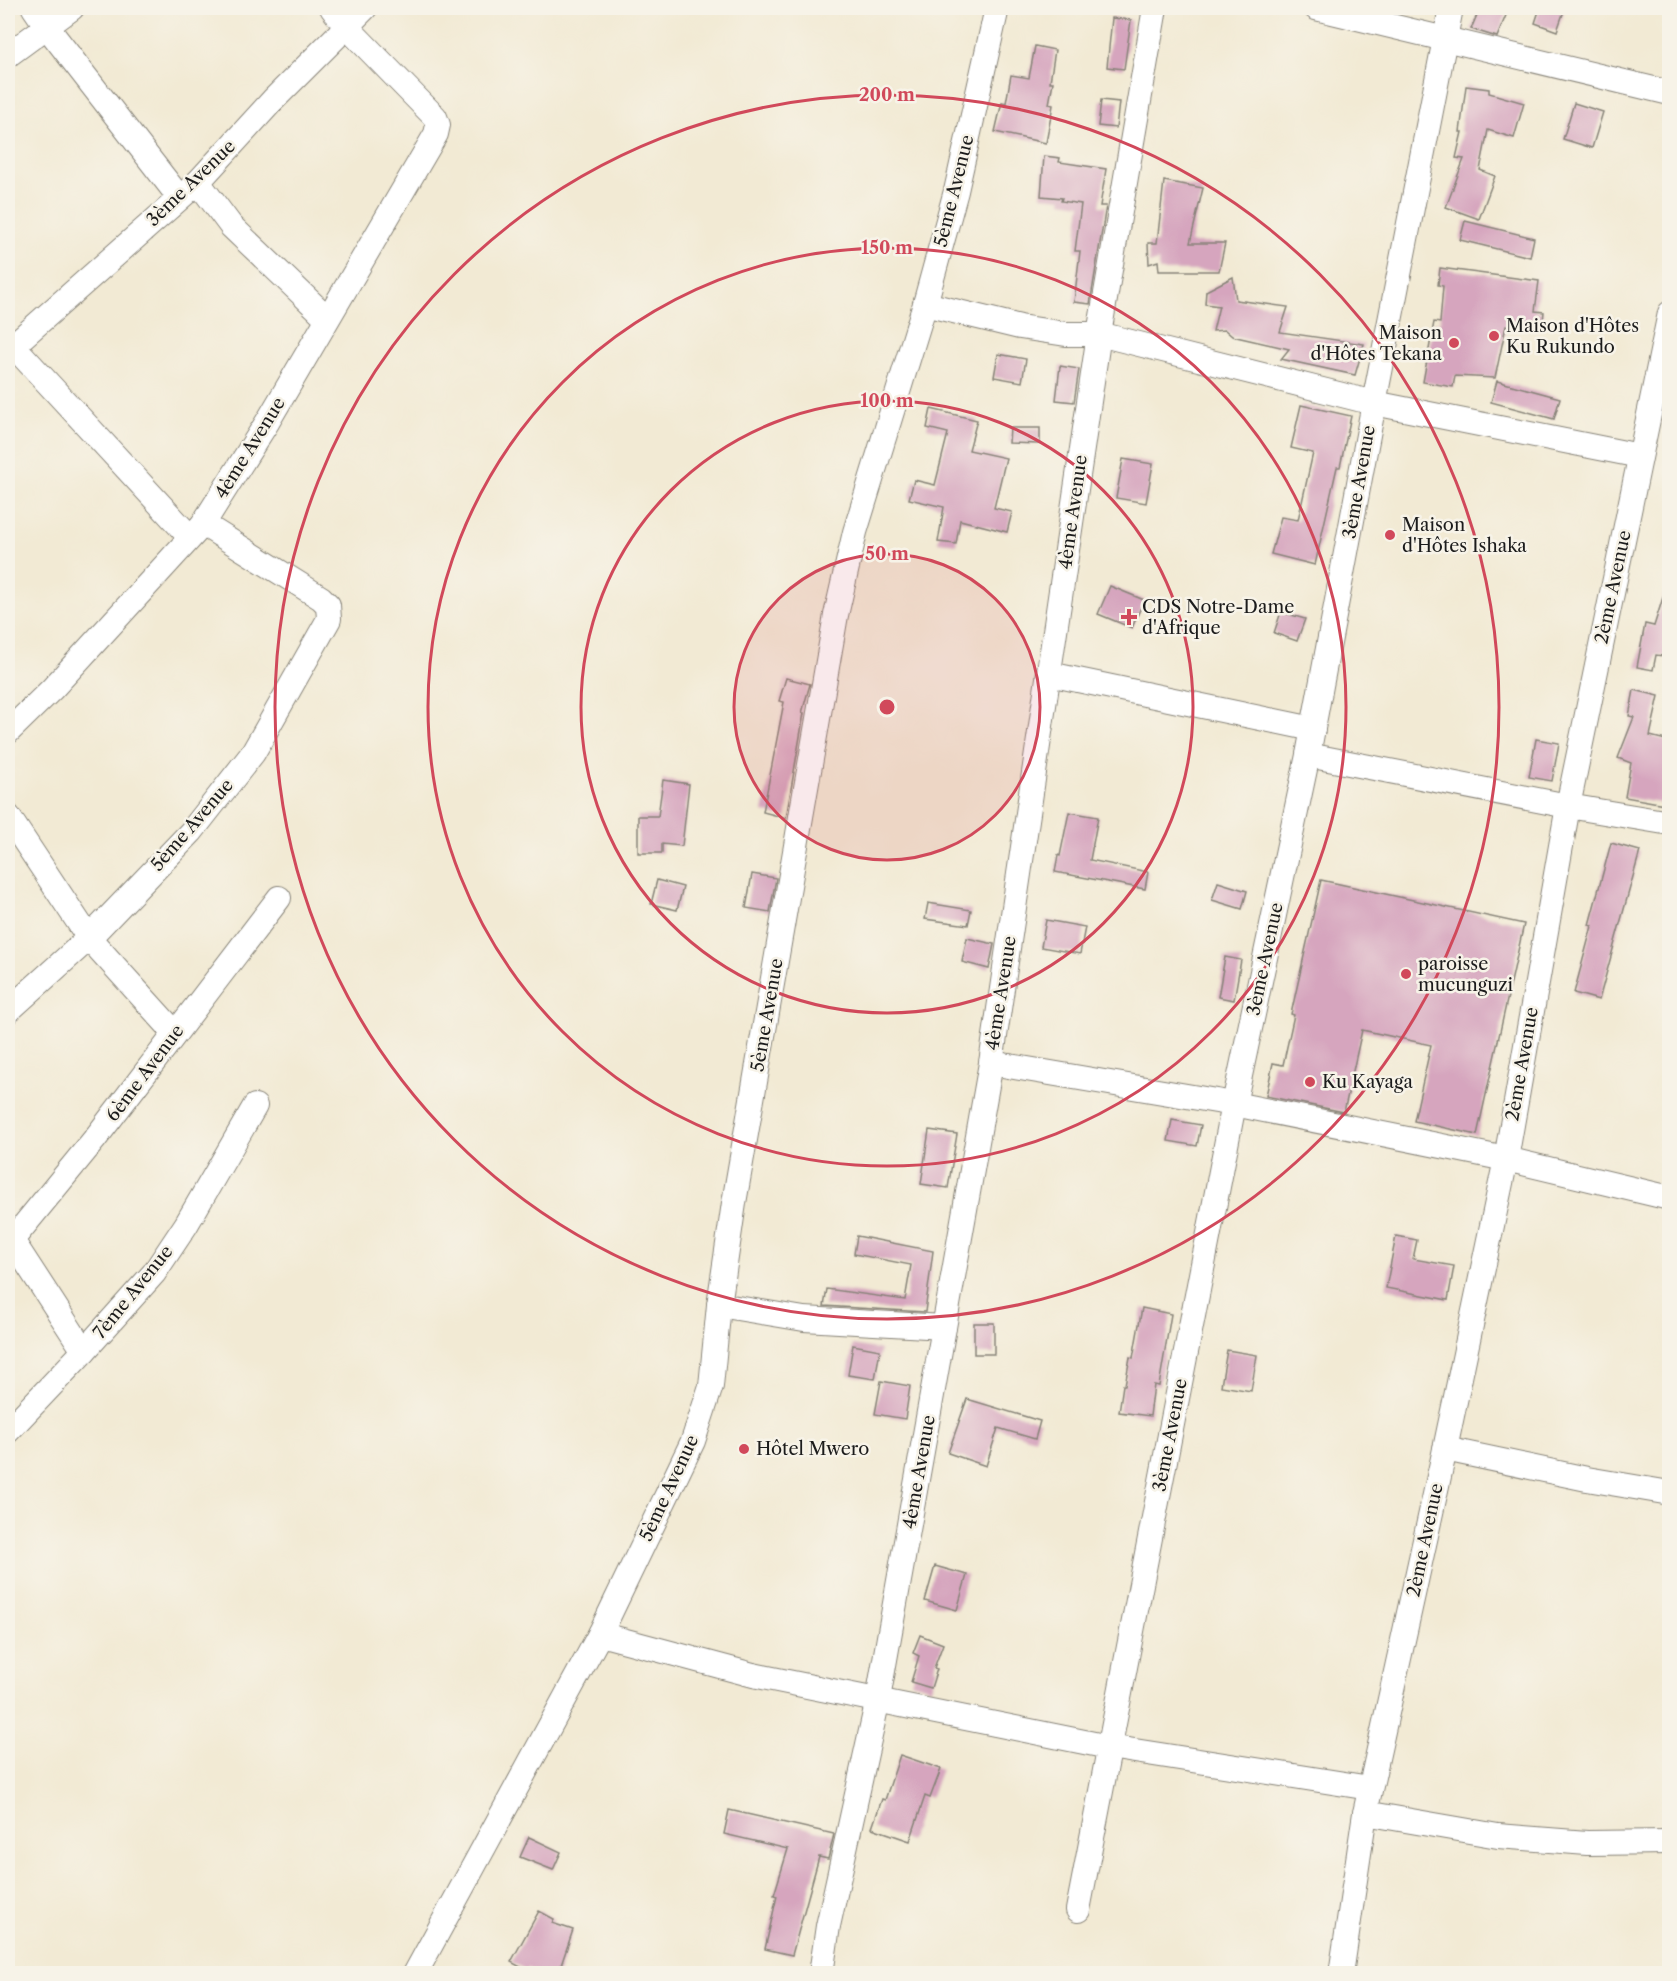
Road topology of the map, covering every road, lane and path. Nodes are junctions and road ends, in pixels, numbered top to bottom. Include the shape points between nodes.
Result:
1 (72, 8) edge
2 (332, 8) edge
3 (365, 8) edge
4 (997, 8) edge
5 (1155, 8) edge
6 (1316, 8) edge
7 (1451, 8) edge
8 (41, 17) edge
9 (347, 27) junction
10 (1445, 40) junction
11 (8, 55) edge
12 (1670, 93) edge
13 (198, 182) junction
14 (179, 196) junction
15 (925, 304) junction
16 (1670, 313) edge
17 (327, 318) junction
18 (1099, 333) junction
19 (9, 345) edge
20 (1374, 403) junction
21 (1640, 456) junction
22 (196, 530) junction
23 (1049, 674) junction
24 (1313, 729) junction
25 (8, 732) edge
26 (1308, 755) junction
27 (1568, 806) junction
28 (8, 816) edge
29 (1670, 823) edge
30 (279, 898) dead end
31 (89, 938) junction
32 (8, 1011) edge
33 (175, 1033) junction
34 (991, 1063) junction
35 (1234, 1104) junction
36 (255, 1106) dead end
37 (1506, 1159) junction
38 (1670, 1198) edge
39 (9, 1240) edge
40 (719, 1305) junction
41 (944, 1328) junction
42 (84, 1351) junction
43 (8, 1431) edge
44 (1445, 1449) junction
45 (1670, 1493) edge
46 (600, 1634) junction
47 (878, 1699) junction
48 (1109, 1747) junction
49 (1370, 1788) junction
50 (1365, 1814) junction
51 (1670, 1842) edge
52 (1078, 1910) dead end
53 (415, 1974) edge
54 (821, 1974) edge
55 (1341, 1974) edge

1 - 8 street
2 - 9 street
3 - 9 street, 3ème Avenue
4 - 15 street, 5ème Avenue via 956,191
5 - 18 street, 4ème Avenue
6 - 10 street
7 - 10 street, 3ème Avenue
8 - 11 street
8 - 14 street
9 - 13 street, 3ème Avenue
9 - 17 street, 4ème Avenue via 435,117 438,125
10 - 12 street
10 - 20 street, 3ème Avenue
13 - 14 street, 3ème Avenue
13 - 17 street via 231,226
14 - 19 street, 3ème Avenue
15 - 18 street via 1020,327 1066,334
15 - 40 street, 5ème Avenue via 855,532 836,615
16 - 21 street, 2ème Avenue
17 - 22 street, 4ème Avenue via 268,421
18 - 20 street
18 - 23 street, 4ème Avenue
19 - 22 street
20 - 21 street
20 - 24 street, 3ème Avenue
21 - 27 street, 2ème Avenue
22 - 25 street, 4ème Avenue
22 - 31 street, 5ème Avenue via 328,605 329,619 253,753 192,832
23 - 24 street
23 - 34 street, 4ème Avenue
24 - 26 street, 3ème Avenue
26 - 27 street
26 - 35 street, 3ème Avenue
27 - 29 street
27 - 37 street, 2ème Avenue
28 - 31 street
30 - 33 street, 6ème Avenue
31 - 32 street, 5ème Avenue
31 - 33 street
33 - 39 street, 6ème Avenue via 94,1140
34 - 35 street
34 - 41 street, 4ème Avenue
35 - 37 street
35 - 48 street, 3ème Avenue
36 - 42 street, 7ème Avenue via 154,1273
37 - 38 street
37 - 44 street, 2ème Avenue
39 - 42 street
40 - 41 street via 804,1318
40 - 46 street, 5ème Avenue via 711,1386 693,1441
41 - 47 street, 4ème Avenue
42 - 43 street, 7ème Avenue
44 - 45 street
44 - 49 street, 2ème Avenue
46 - 47 street via 753,1675
46 - 53 street, 5ème Avenue
47 - 48 street
47 - 54 street, 4ème Avenue
48 - 49 street
48 - 52 street, 3ème Avenue
49 - 50 street, 2ème Avenue
50 - 51 street via 1498,1836 1587,1843
50 - 55 street, 2ème Avenue

